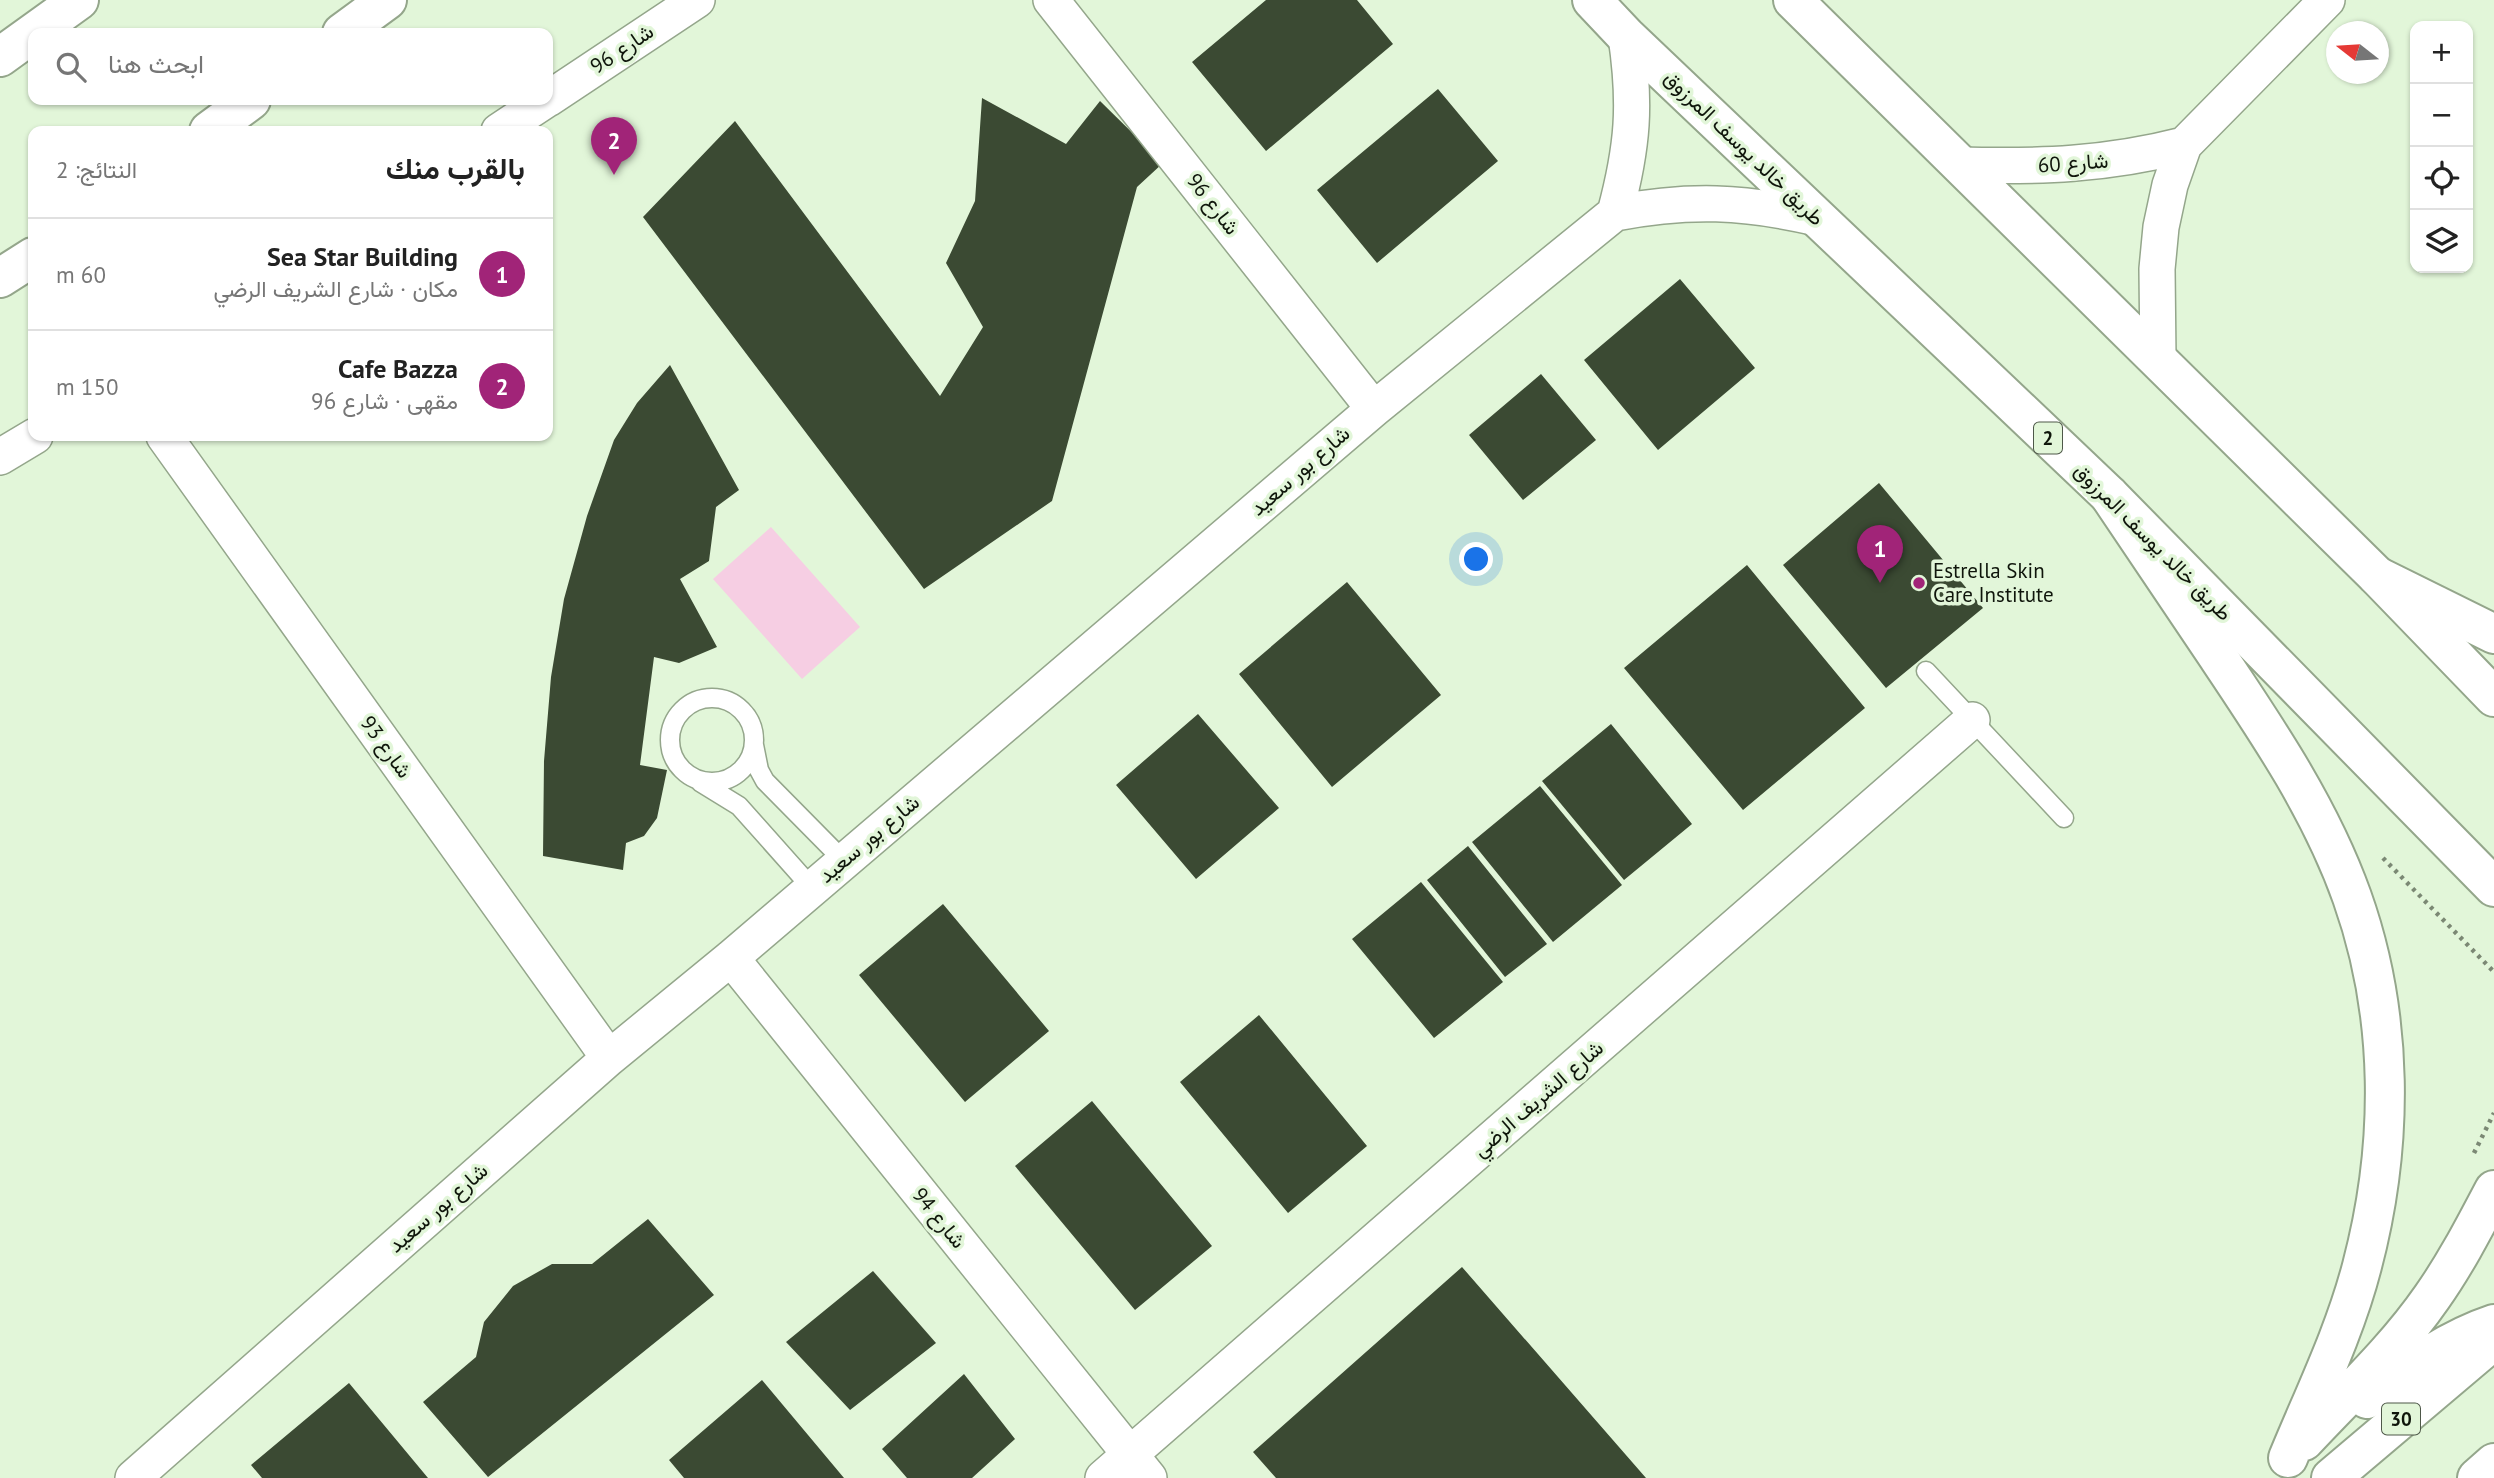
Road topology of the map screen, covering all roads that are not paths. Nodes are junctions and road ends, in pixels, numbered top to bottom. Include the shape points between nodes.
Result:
1 (79, 0) edge
2 (387, 0) edge
3 (697, 0) edge
4 (1051, 0) edge
5 (1592, 0) edge
6 (1793, 0) edge
7 (2327, 0) edge
8 (40, 28) edge
9 (349, 28) edge
10 (1626, 36) junction
11 (28, 37) edge
12 (0, 57) edge
13 (553, 95) edge
14 (244, 105) edge
15 (538, 105) edge
16 (216, 126) edge
17 (506, 126) edge
18 (2184, 145) junction
19 (1960, 164) junction
20 (1615, 214) junction
21 (1817, 218) junction
22 (28, 260) edge
23 (0, 278) edge
24 (2158, 359) junction
25 (1374, 408) junction
26 (28, 440) edge
27 (168, 441) edge
28 (0, 457) edge
29 (2109, 495) junction
30 (2377, 576) junction
31 (2494, 634) edge
32 (1926, 671) dead end
33 (2494, 697) edge
34 (1972, 720) junction
35 (753, 744) junction
36 (697, 780) junction
37 (2064, 818) dead end
38 (844, 861) junction
39 (2494, 887) edge
40 (812, 888) junction
41 (731, 958) junction
42 (609, 1058) junction
43 (2494, 1190) edge
44 (2494, 1324) edge
45 (2482, 1350) edge
46 (2494, 1463) edge
47 (1139, 1467) edge
48 (2277, 1468) edge
49 (133, 1478) edge
50 (1104, 1478) edge
51 (2332, 1478) edge
52 (2477, 1478) edge

1 - 8 main road
2 - 9 main road
3 - 13 street, شارع 96
4 - 25 street, شارع 96
5 - 10 main road, طريق خالد يوسف المرزوق / 2
6 - 19 main road
7 - 18 street
10 - 20 street via 1633,107 1631,143
10 - 21 main road, طريق خالد يوسف المرزوق / 2
11 - 12 main road
14 - 16 main road
15 - 17 street, شارع 96
18 - 19 street, شارع 60 via 2143,156 2059,166
18 - 24 street via 2161,227
19 - 24 main road
20 - 21 street, شارع بور سعيد via 1696,203 1737,204
20 - 25 street, شارع بور سعيد
21 - 29 main road, طريق خالد يوسف المرزوق / 2
22 - 23 main road
24 - 30 main road
25 - 38 street, شارع بور سعيد
26 - 28 street
27 - 42 street, شارع 93
29 - 39 main road, طريق خالد يوسف المرزوق / 2
29 - 48 main road via 2292,773 2347,885 2373,968 2384,1042 2386,1105 2378,1192 2362,1267 2339,1335
30 - 31 main road
30 - 33 main road
32 - 34 lane
34 - 37 lane
34 - 47 street, شارع الشريف الرضي
35 - 36 lane via 741,771 720,781
35 - 36 lane via 745,714 734,704 719,698 689,704 677,715 670,745 674,760
35 - 38 lane via 765,781
36 - 40 lane via 739,806
38 - 40 street, شارع بور سعيد
40 - 41 street, شارع بور سعيد
41 - 42 street, شارع بور سعيد
41 - 47 street, شارع 94
42 - 49 street, شارع بور سعيد
43 - 48 main road via 2462,1251 2396,1343
44 - 48 main road via 2461,1336 2422,1359
45 - 51 main road, 30
46 - 52 main road
47 - 50 street, شارع الشريف الرضي

